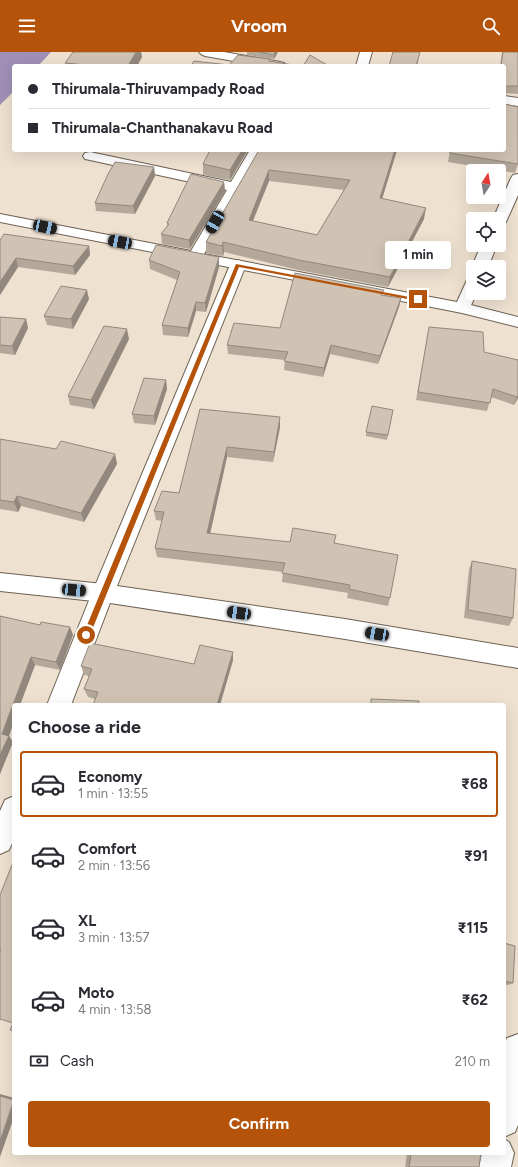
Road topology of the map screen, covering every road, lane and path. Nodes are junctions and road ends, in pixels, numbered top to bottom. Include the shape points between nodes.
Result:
1 (205, 52) edge
2 (366, 52) edge
3 (227, 54) edge
4 (271, 64) edge
5 (363, 64) edge
6 (506, 100) edge
7 (518, 102) edge
8 (256, 152) edge
9 (90, 156) dead end
10 (518, 178) edge
11 (235, 187) junction
12 (503, 212) edge
13 (0, 218) edge
14 (195, 258) junction
15 (238, 265) junction
16 (466, 299) edge
17 (462, 308) junction
18 (518, 322) edge
19 (0, 582) edge
20 (103, 593) junction
21 (518, 658) edge
22 (59, 703) edge
23 (12, 814) edge
24 (0, 841) edge
25 (518, 1049) edge
26 (506, 1111) edge
27 (498, 1155) edge
28 (495, 1167) edge

1 - 3 street
2 - 5 street
3 - 4 street
6 - 7 street
8 - 11 street
9 - 11 street
10 - 12 street
11 - 14 street
13 - 14 street
14 - 15 street
15 - 17 street
15 - 20 street
16 - 17 street
17 - 18 street
19 - 20 street
20 - 21 street
20 - 22 street
23 - 24 street
25 - 26 street
27 - 28 street

